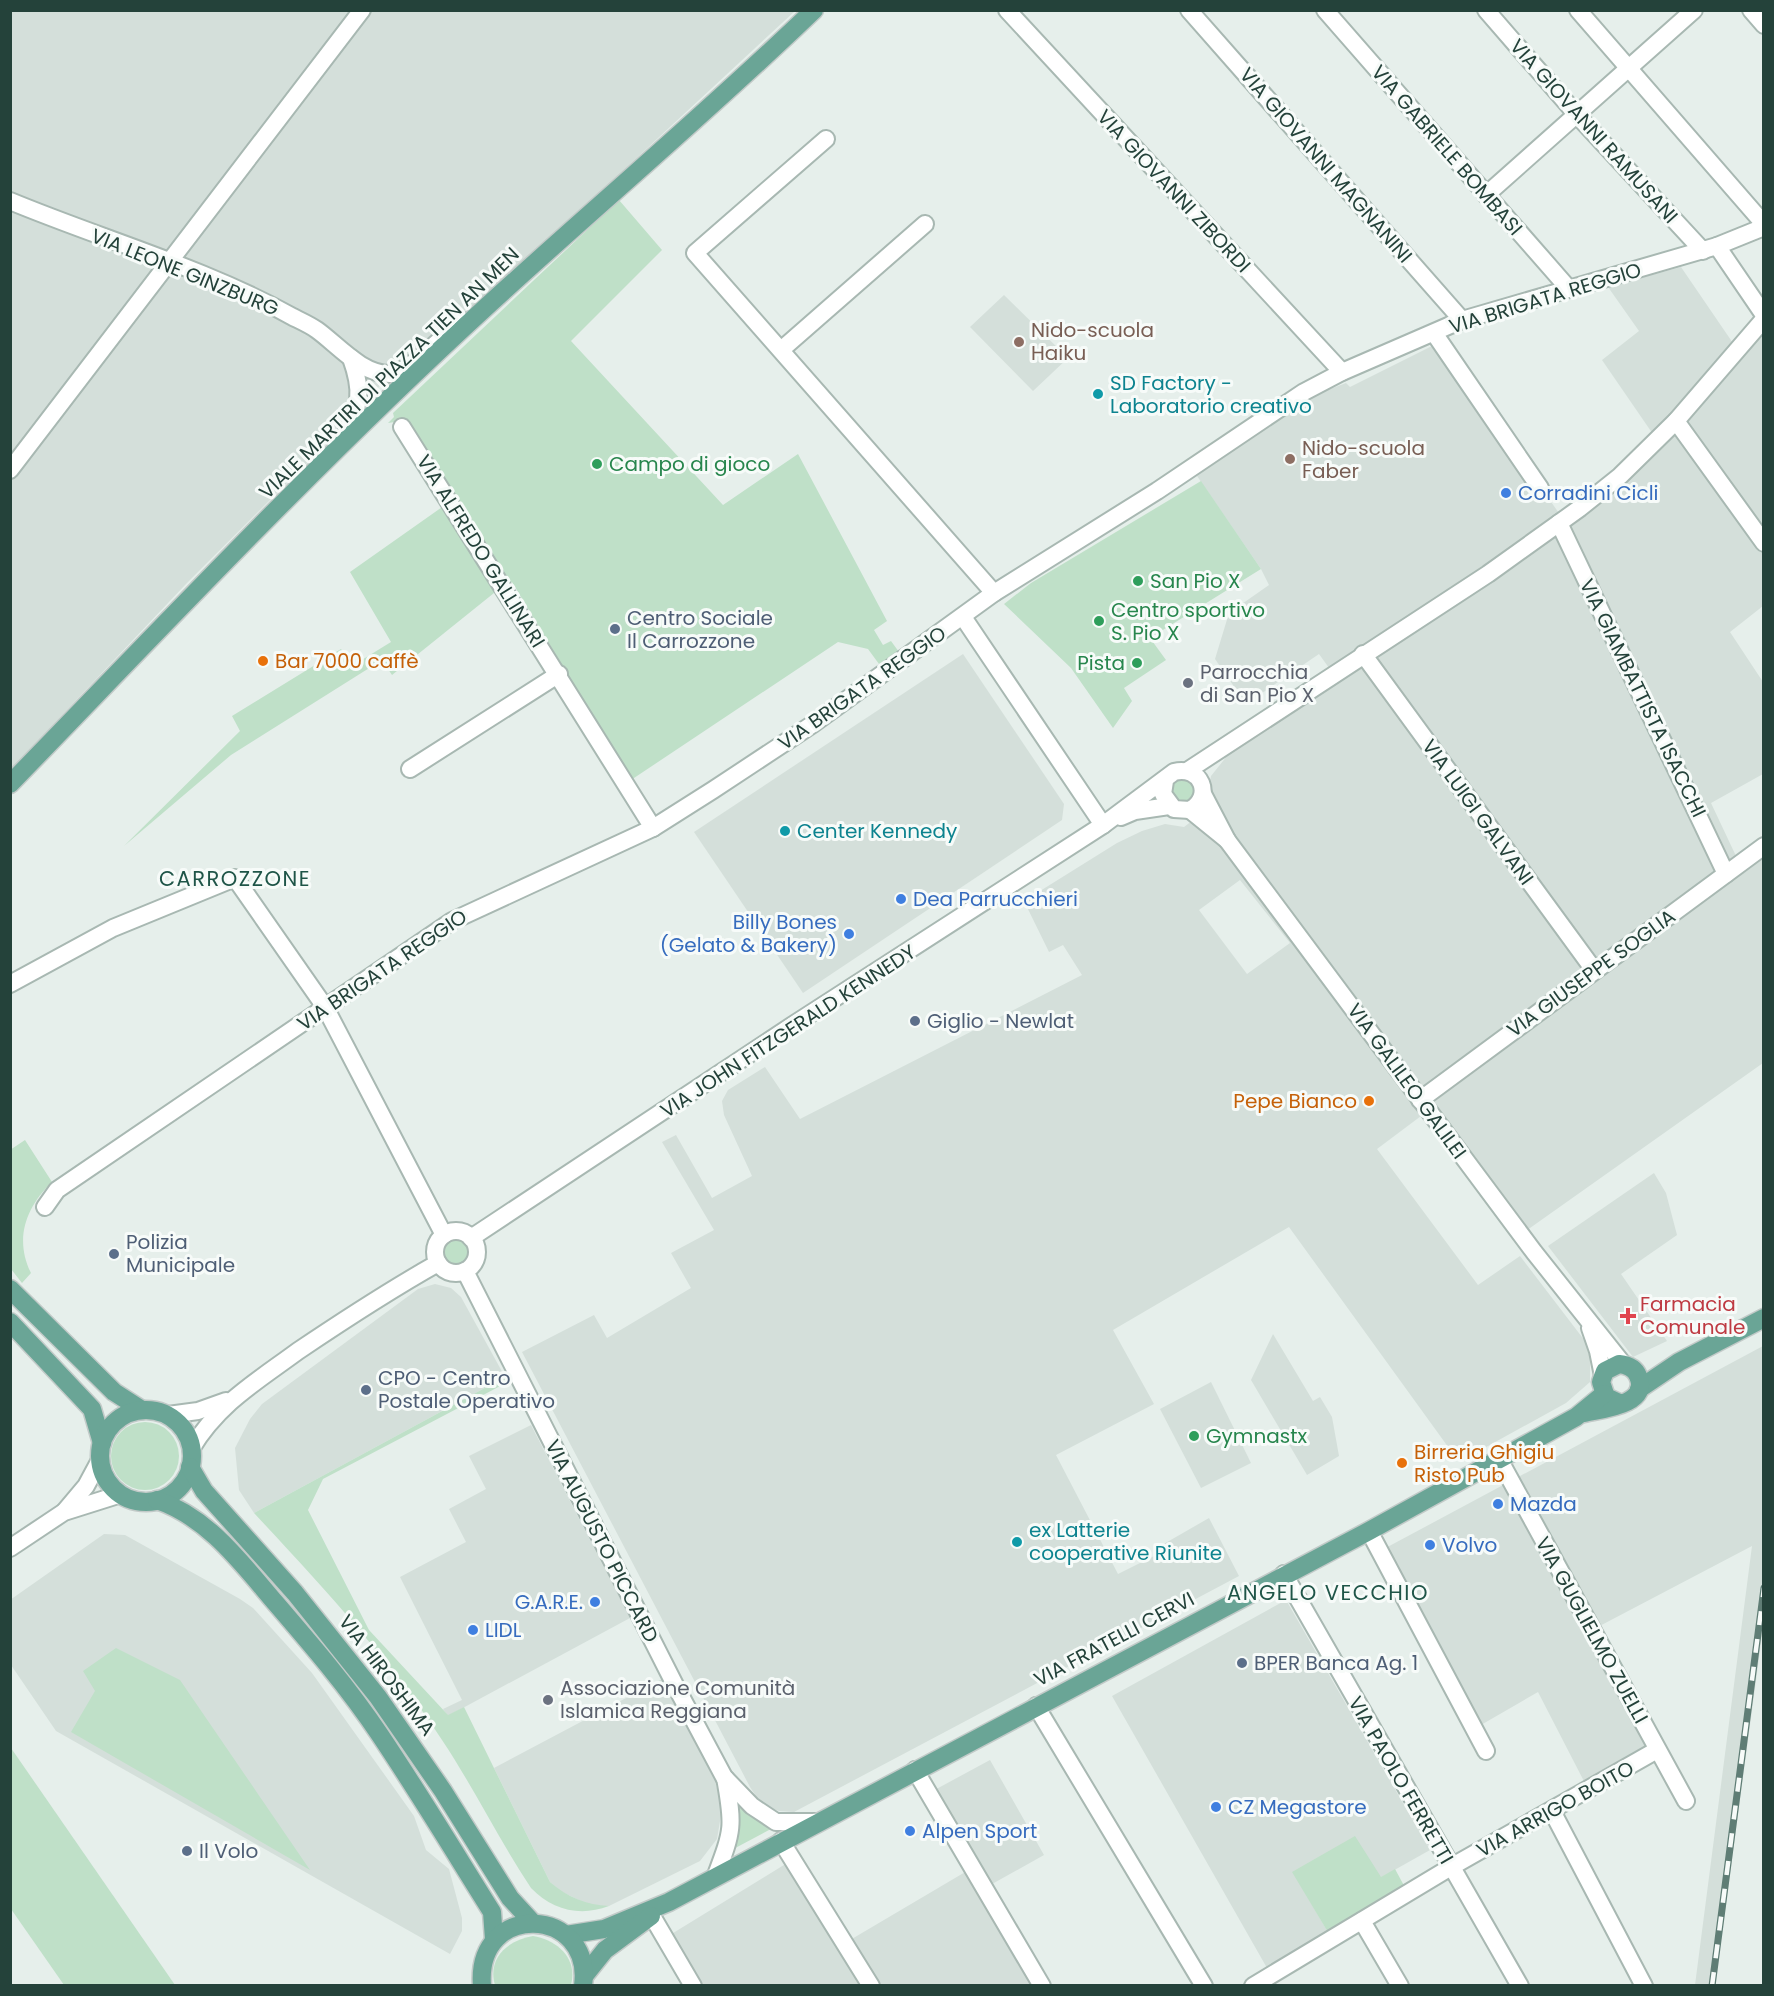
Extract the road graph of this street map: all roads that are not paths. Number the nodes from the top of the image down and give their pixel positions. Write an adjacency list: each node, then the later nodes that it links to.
1 (362, 10): 19 (street)
2 (814, 10): 21 (main road, VIALE MARTIRI DI PIAZZA TIEN AN MEN)
3 (1007, 10): 27 (street, VIA GIOVANNI ZIBORDI)
4 (1189, 10): 23 (street, VIA GIOVANNI MAGNANINI)
5 (1325, 10): 14 (street, VIA GABRIELE BOMBASI)
6 (1486, 10): 12 (street, VIA GIOVANNI RAMUSANI)
7 (1578, 10): 11 (street)
8 (1694, 10): 11 (street)
9 (1751, 10): 10 (street)
10 (1764, 24)
11 (1628, 69): 12 (street); 17 (street)
12 (1577, 115): 14 (street); 18 (street, VIA GIOVANNI RAMUSANI)
13 (826, 139): 25 (street)
14 (1486, 195): 20 (street, VIA GABRIELE BOMBASI)
15 (10, 201): 19 (street, VIA LEONE GINZBURG)
16 (925, 224): 25 (street)
17 (1761, 231): 18 (street, VIA BRIGATA REGGIO)
18 (1710, 248): 20 (street, VIA BRIGATA REGGIO); 22 (street)
19 (168, 262): 26 (street, VIA LEONE GINZBURG); 31 (street)
20 (1569, 289): 23 (street, VIA BRIGATA REGGIO)
21 (485, 308): 26 (street, VIA LEONE GINZBURG); 30 (main road, VIALE MARTIRI DI PIAZZA TIEN AN MEN)
22 (1764, 317): 28 (street, VIA JOHN FITZGERALD KENNEDY)
23 (1462, 320): 24 (street, VIA BRIGATA REGGIO)
24 (1434, 333): 27 (street, VIA BRIGATA REGGIO); 32 (street)
25 (781, 350): 35 (street)
26 (351, 358): 30 (street)
27 (1342, 372): 35 (street, VIA BRIGATA REGGIO)
28 (1676, 421): 33 (street, VIA JOHN FITZGERALD KENNEDY); 34 (street)
29 (402, 427): 38 (street, VIA ALFREDO GALLINARI)
30 (339, 448): 42 (main road, VIALE MARTIRI DI PIAZZA TIEN AN MEN)
31 (10, 470)
32 (1540, 488)
33 (1559, 523): 37 (street, VIA JOHN FITZGERALD KENNEDY); 49 (street, VIA GIAMBATTISTA ISACCHI)
34 (1764, 543)
35 (994, 593): 36 (street, VIA BRIGATA REGGIO)
36 (963, 617): 45 (street); 46 (street, VIA BRIGATA REGGIO)
37 (1363, 654): 41 (street, VIA JOHN FITZGERALD KENNEDY); 50 (street, VIA LUIGI GALVANI)
38 (558, 674): 39 (street); 46 (street, VIA ALFREDO GALLINARI)
39 (410, 769)
40 (1165, 781): 41 (street, VIA JOHN FITZGERALD KENNEDY); 43 (street); 45 (street, VIA JOHN FITZGERALD KENNEDY)
41 (1197, 781): 44 (street, VIA JOHN FITZGERALD KENNEDY); 47 (street, VIA GALILEO GALILEI)
42 (10, 784)
43 (1169, 806): 44 (street, VIA JOHN FITZGERALD KENNEDY); 45 (street, VIA JOHN FITZGERALD KENNEDY)
44 (1190, 810): 47 (street, VIA GALILEO GALILEI)
45 (1103, 825): 56 (street, VIA JOHN FITZGERALD KENNEDY)
46 (653, 828): 52 (street, VIA BRIGATA REGGIO)
47 (1227, 840): 53 (street, VIA GALILEO GALILEI)
48 (1764, 846): 49 (street, VIA GIUSEPPE SOGLIA)
49 (1726, 874): 50 (street, VIA GIUSEPPE SOGLIA)
50 (1594, 970): 53 (street, VIA GIUSEPPE SOGLIA)
51 (10, 984): 52 (street)
52 (325, 1007): 54 (street, VIA BRIGATA REGGIO); 55 (street)
53 (1420, 1100): 63 (street, VIA GALILEO GALILEI)
54 (45, 1207)
55 (444, 1235): 56 (street); 57 (street)
56 (471, 1238): 58 (street)
57 (437, 1256): 58 (street); 67 (street)
58 (465, 1271): 85 (street, VIA AUGUSTO PICCARD)
59 (10, 1282): 61 (main road)
60 (10, 1289): 61 (main road)
61 (32, 1311): 69 (main road)
62 (1764, 1318): 65 (main road)
63 (1587, 1321): 65 (street, VIA GALILEO GALILEI); 66 (street, VIA GALILEO GALILEI)
64 (10, 1322): 72 (main road)
65 (1633, 1375): 66 (main road); 68 (main road)
66 (1603, 1385): 68 (main road); 71 (main road, VIA FRATELLI CERVI)
67 (230, 1400): 70 (street); 73 (street)
68 (1621, 1404): 71 (main road, VIA FRATELLI CERVI)
69 (142, 1410): 70 (main road); 72 (main road)
70 (168, 1415): 73 (main road, VIA HIROSHIMA)
71 (1579, 1415): 74 (main road, VIA FRATELLI CERVI)
72 (101, 1451): 75 (main road); 77 (street)
73 (191, 1458): 76 (main road); 95 (main road, VIA HIROSHIMA)
74 (1499, 1459): 78 (main road, VIA FRATELLI CERVI); 82 (street, VIA GUGLIELMO ZUELLI)
75 (121, 1494): 76 (main road); 77 (street)
76 (158, 1500): 97 (main road)
77 (64, 1512): 79 (street)
78 (1369, 1531): 80 (main road, VIA FRATELLI CERVI); 83 (street)
79 (10, 1548)
80 (1284, 1574): 81 (main road, VIA FRATELLI CERVI); 90 (street, VIA PAOLO FERRETTI)
81 (1036, 1706): 84 (main road, VIA FRATELLI CERVI); 104 (street)
82 (1657, 1750): 86 (street, VIA GUGLIELMO ZUELLI); 87 (street, VIA ARRIGO BOITO)
83 (1486, 1751)
84 (915, 1770): 88 (main road, VIA FRATELLI CERVI); 103 (street)
85 (724, 1777): 88 (street, VIA AUGUSTO PICCARD); 91 (street, VIA AUGUSTO PICCARD)
86 (1686, 1801)
87 (1552, 1811): 90 (street, VIA ARRIGO BOITO); 108 (street)
88 (817, 1822): 89 (main road, VIA FRATELLI CERVI)
89 (781, 1841): 91 (main road, VIA FRATELLI CERVI); 102 (street)
90 (1451, 1867): 94 (street, VIA ARRIGO BOITO); 107 (street, VIA PAOLO FERRETTI)
91 (716, 1875): 92 (main road, VIA FRATELLI CERVI)
92 (669, 1902): 93 (main road, VIA FRATELLI CERVI); 96 (main road, VIA FRATELLI CERVI)
93 (652, 1916): 98 (main road, VIA FRATELLI CERVI); 101 (street)
94 (1362, 1921): 99 (street, VIA ARRIGO BOITO); 106 (street)
95 (533, 1923): 96 (main road); 97 (main road)
96 (566, 1935): 98 (main road, VIA FRATELLI CERVI)
97 (494, 1939): 100 (main road)
98 (584, 1980)
99 (1275, 1980): 105 (street, VIA ARRIGO BOITO)
100 (477, 1981)
101 (693, 1986)
102 (871, 1986)
103 (1042, 1986)
104 (1204, 1986)
105 (1252, 1986)
106 (1400, 1986)
107 (1520, 1986)
108 (1644, 1986)

